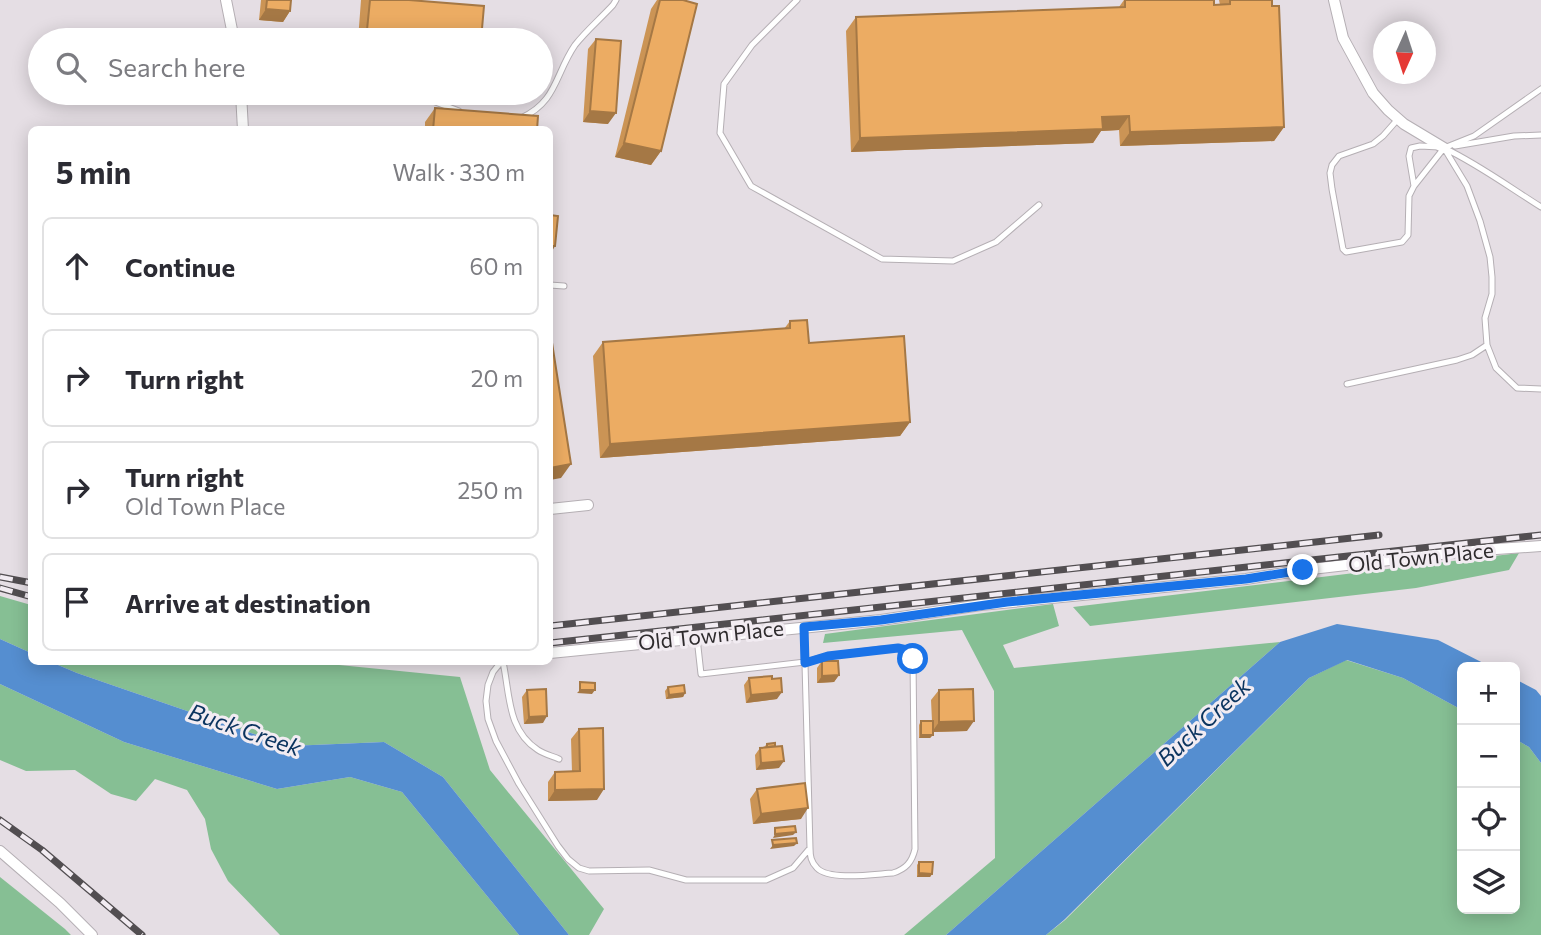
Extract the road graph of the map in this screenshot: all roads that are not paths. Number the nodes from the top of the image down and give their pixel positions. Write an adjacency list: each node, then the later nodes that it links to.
1 (226, 0): 5 (street)
2 (616, 0): 7 (lane)
3 (797, 0): 18 (lane)
4 (1334, 0): 13 (street)
5 (232, 28)
6 (1541, 89): 16 (lane)
7 (553, 90)
8 (242, 105): 14 (street)
9 (444, 105): 11 (lane)
10 (540, 105): 12 (lane)
11 (470, 114)
12 (512, 118)
13 (1399, 119): 16 (street); 17 (lane)
14 (243, 126)
15 (1541, 135): 16 (lane)
16 (1444, 148): 17 (lane); 17 (lane); 19 (lane); 22 (lane)
17 (1414, 186)
18 (1038, 205)
19 (1541, 207)
20 (553, 285): 21 (lane)
21 (564, 286)
22 (1487, 345): 23 (lane); 24 (lane)
23 (1347, 384)
24 (1541, 389)
25 (588, 505): 26 (street)
26 (553, 509)
27 (1541, 546): 28 (street, Old Town Place)
28 (804, 627): 29 (street, Old Town Place); 31 (lane)
29 (697, 638): 30 (street, Old Town Place); 31 (lane)
30 (553, 653)
31 (805, 663): 35 (lane); 35 (lane)
32 (499, 665): 35 (lane)
33 (503, 665): 34 (lane)
34 (559, 758)
35 (810, 848)
36 (0, 851): 37 (street)
37 (92, 935)

